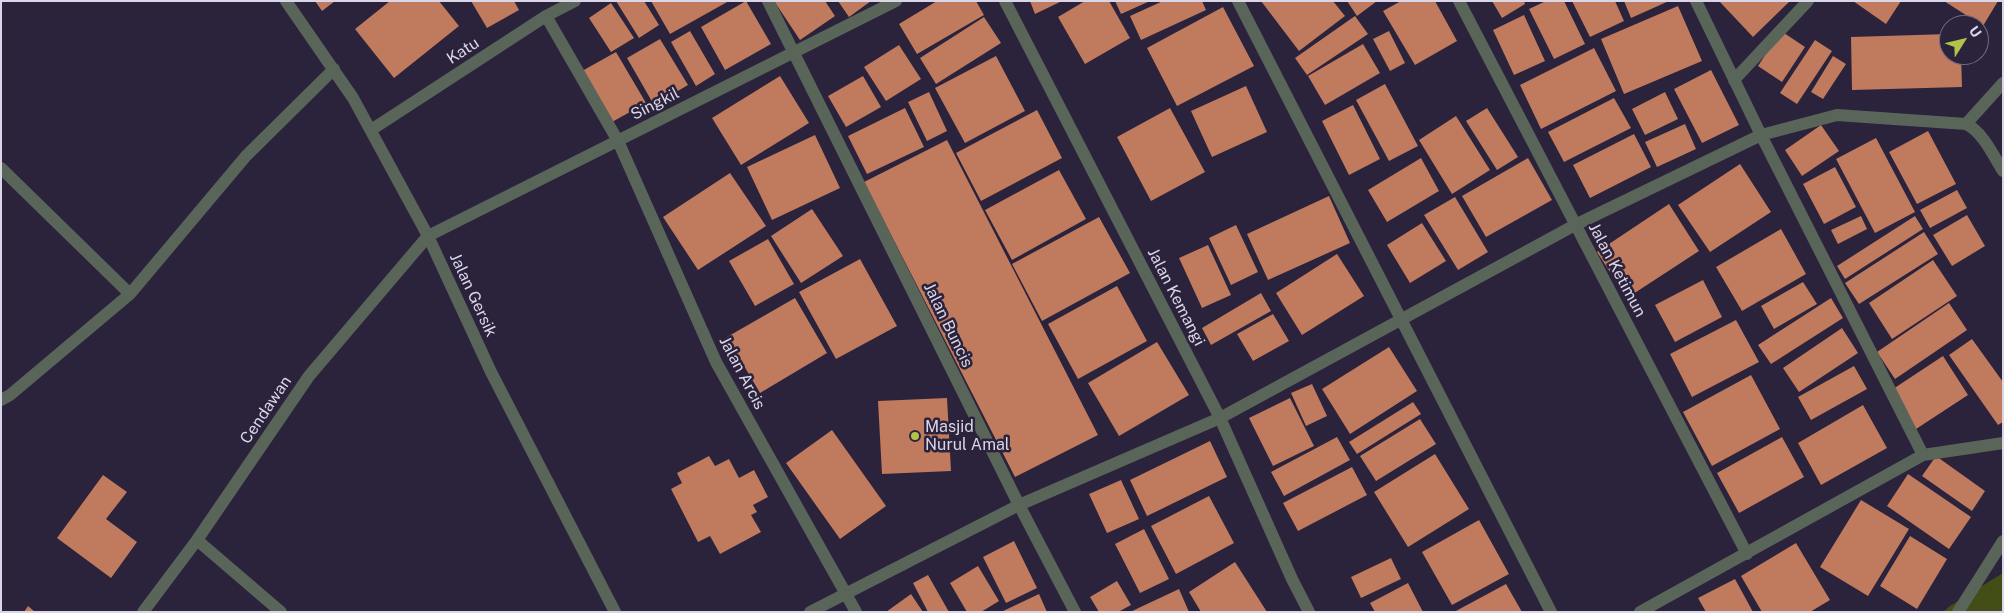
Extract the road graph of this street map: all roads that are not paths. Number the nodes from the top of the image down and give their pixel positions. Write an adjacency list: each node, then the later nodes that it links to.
1 (286, 1): 12 (street, Jalan Gersik)
2 (575, 1): 10 (street, Katu)
3 (768, 1): 11 (street, Jalan Buncis)
4 (896, 1): 11 (street, Singkil)
5 (1005, 1): 26 (street, Jalan Kemangi)
6 (1238, 1): 24 (street)
7 (1459, 1): 21 (street, Jalan Ketimun)
8 (1696, 1): 13 (street)
9 (1808, 1): 13 (street)
10 (546, 16): 16 (street, Katu); 18 (street, Jalan Arcis)
11 (794, 52): 18 (street, Singkil); 29 (street, Jalan Buncis)
12 (334, 69): 16 (street, Jalan Gersik); 23 (street)
13 (1734, 80): 17 (street)
14 (2003, 83): 15 (street)
15 (1966, 124): 17 (street); 20 (street)
16 (371, 130): 22 (street, Jalan Gersik)
17 (1761, 135): 21 (street); 28 (street)
18 (618, 141): 22 (street, Singkil); 33 (street, Jalan Arcis)
19 (1, 168): 23 (street)
20 (2003, 171)
21 (1575, 225): 24 (street); 32 (street, Jalan Ketimun)
22 (428, 236): 30 (street, Cendawan); 36 (street, Jalan Gersik)
23 (130, 294): 25 (street)
24 (1400, 320): 26 (street); 41 (street)
25 (1, 400)
26 (1220, 418): 29 (street); 40 (street, Jalan Kemangi)
27 (2003, 443): 28 (street)
28 (1923, 455): 32 (street)
29 (1019, 505): 33 (street); 39 (street, Jalan Buncis)
30 (197, 540): 34 (street, Cendawan); 35 (street)
31 (2003, 541): 43 (street)
32 (1747, 554): 42 (street)
33 (846, 592): 37 (street); 38 (street, Jalan Arcis)
34 (143, 612)
35 (281, 612)
36 (615, 612)
37 (810, 612)
38 (856, 612)
39 (1075, 612)
40 (1309, 612)
41 (1551, 612)
42 (1640, 612)
43 (1958, 612)

